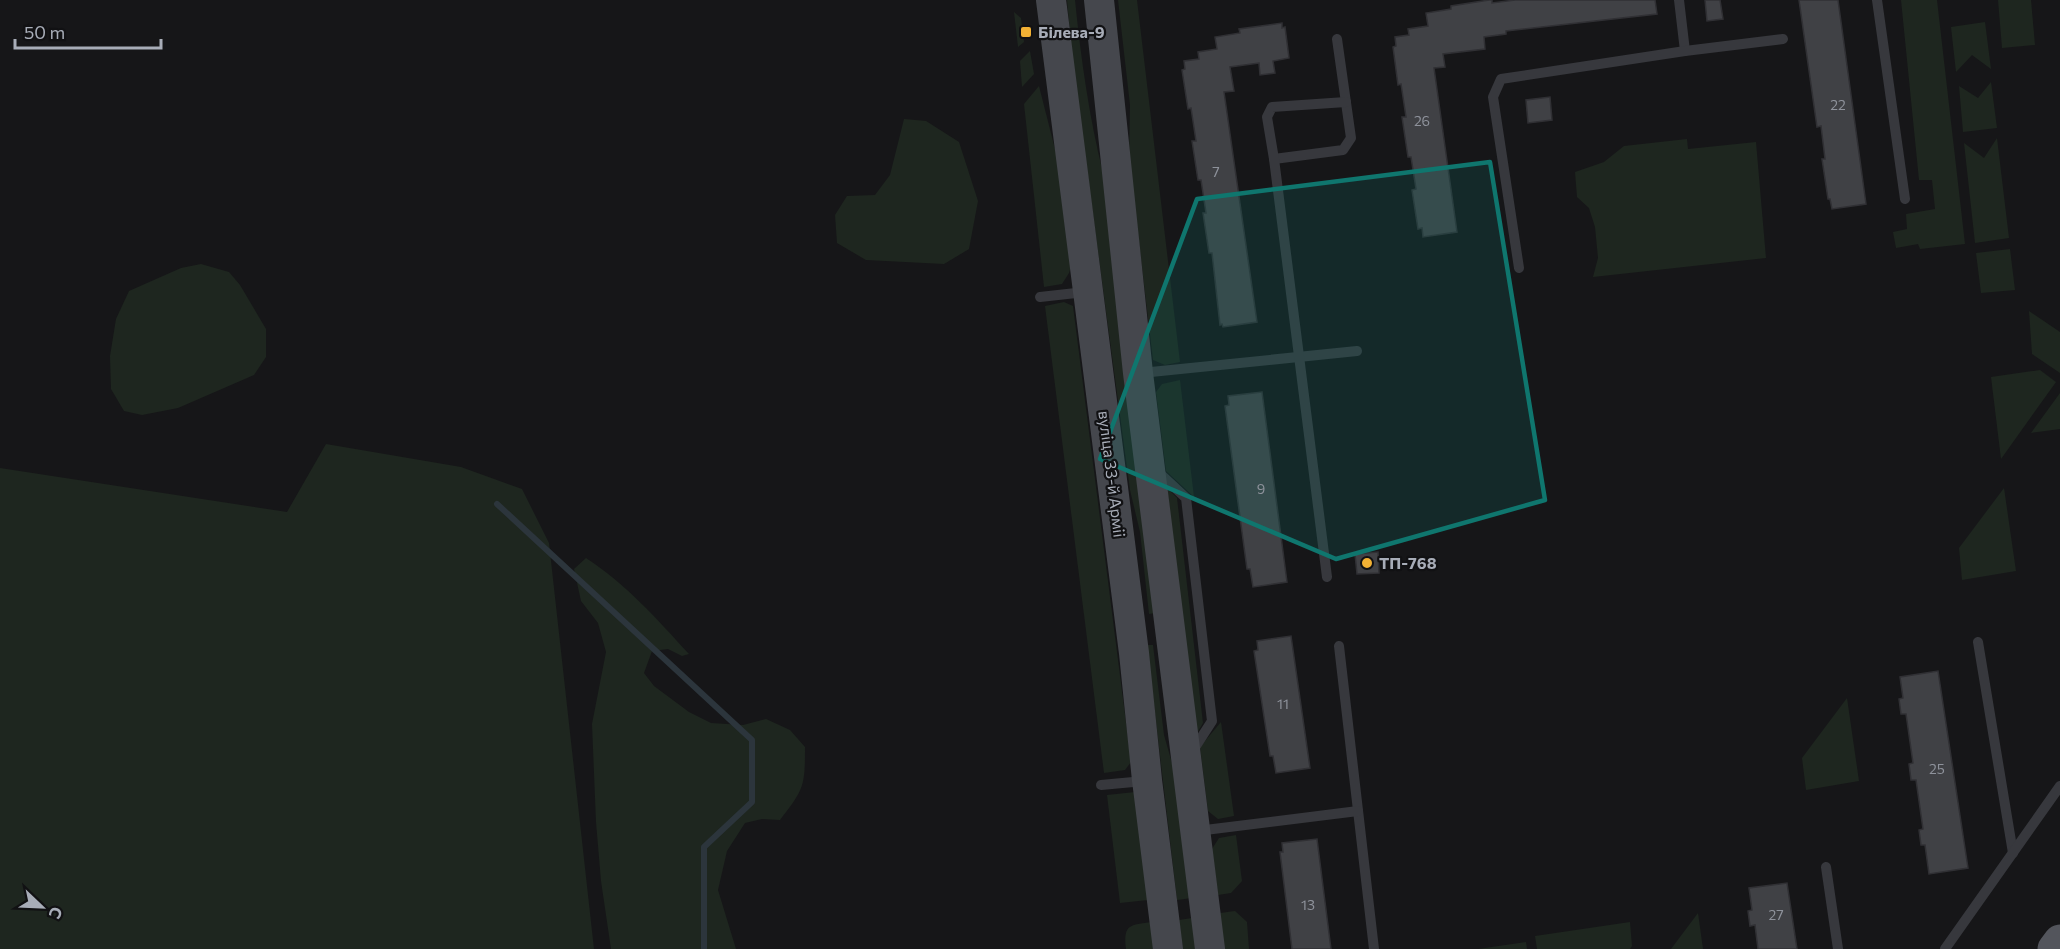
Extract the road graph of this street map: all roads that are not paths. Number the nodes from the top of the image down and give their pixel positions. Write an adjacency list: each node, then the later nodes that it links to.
1 (1050, 0): 12 (street, вуліца 33-й Арміі)
2 (1099, 0): 16 (street)
3 (1678, 0): 7 (lane)
4 (1877, 0): 10 (lane)
5 (1337, 39): 8 (lane)
6 (1783, 39): 7 (lane)
7 (1685, 51): 11 (lane)
8 (1346, 102): 9 (lane); 9 (lane)
9 (1274, 159): 15 (lane)
10 (1905, 199)
11 (1519, 268)
12 (1089, 292): 13 (lane); 20 (street, вуліца 33-й Арміі)
13 (1040, 297)
14 (1357, 351): 15 (lane)
15 (1300, 357): 16 (lane); 18 (lane)
16 (1137, 373): 17 (street)
17 (1149, 464): 19 (street); 25 (lane)
18 (1327, 577)
19 (1166, 604): 20 (street); 23 (street)
20 (1129, 607): 24 (street, вуліца 33-й Арміі)
21 (1978, 642): 31 (lane)
22 (1339, 646): 29 (lane)
23 (1172, 651): 24 (street); 25 (street)
24 (1134, 653): 26 (street, вуліца 33-й Арміі)
25 (1187, 760): 30 (street)
26 (1147, 780): 27 (lane); 33 (street, вуліца 33-й Арміі)
27 (1101, 785)
28 (2060, 786): 31 (lane)
29 (1358, 811): 30 (lane); 35 (lane)
30 (1196, 831): 34 (street)
31 (2013, 853): 37 (lane)
32 (1826, 867): 36 (lane)
33 (1168, 949)
34 (1210, 949)
35 (1374, 949)
36 (1838, 949)
37 (1945, 949)

